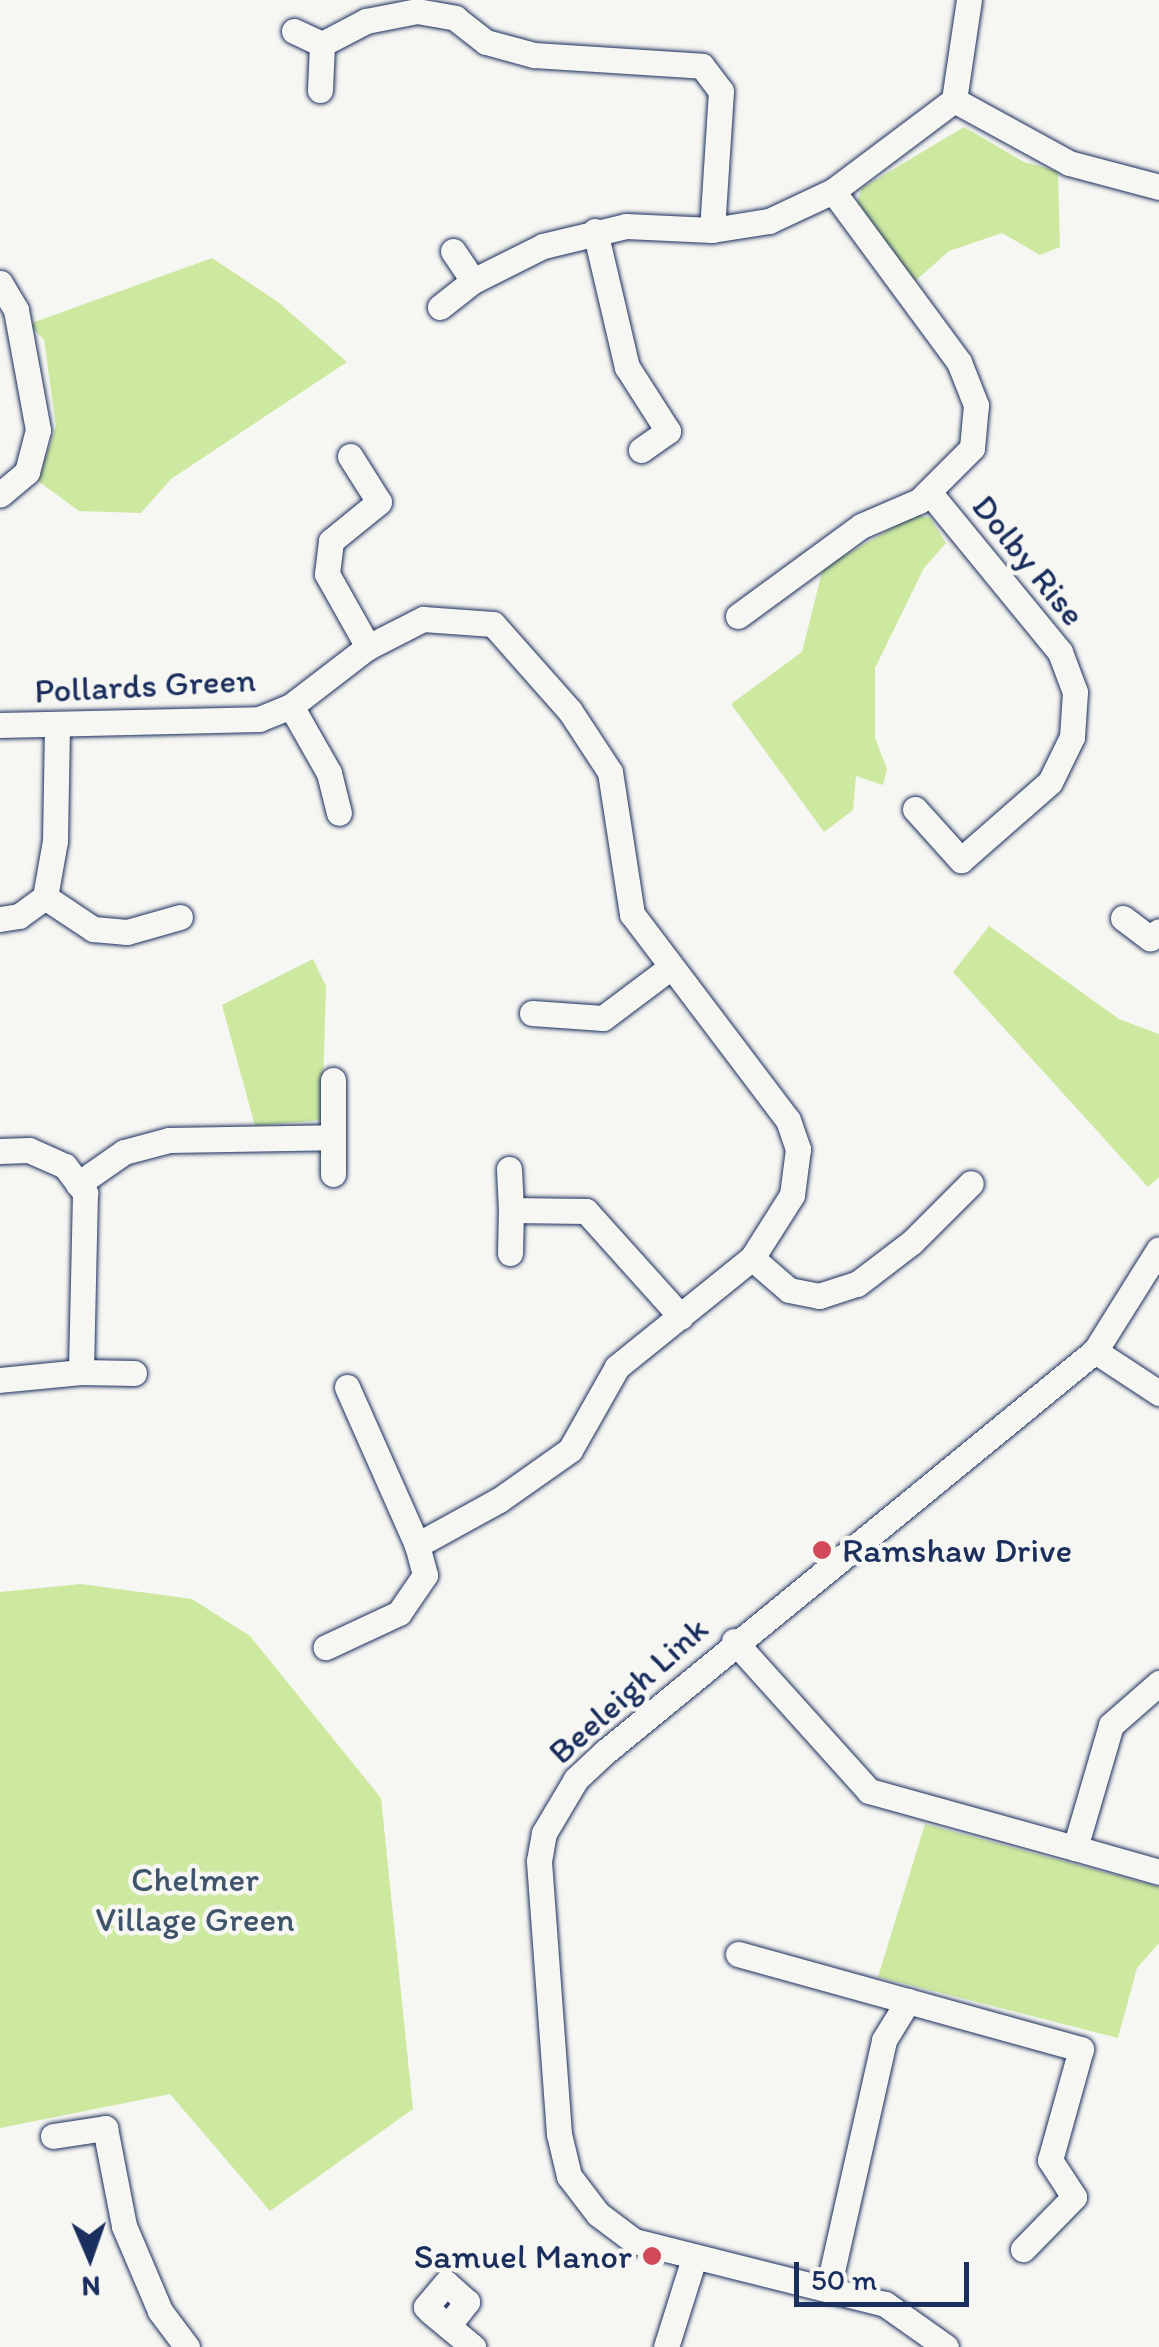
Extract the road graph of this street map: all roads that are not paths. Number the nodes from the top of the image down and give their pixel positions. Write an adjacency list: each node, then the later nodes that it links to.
1 (969, 0): 5 (street)
2 (294, 32): 3 (street)
3 (322, 44): 4 (street); 8 (street)
4 (320, 90)
5 (954, 100): 6 (street); 7 (street)
6 (1159, 187)
7 (833, 191): 8 (street); 16 (street)
8 (712, 230): 9 (street)
9 (595, 231): 11 (street); 14 (street)
10 (453, 251): 11 (street)
11 (473, 280): 13 (street)
12 (0, 283): 17 (street)
13 (440, 307)
14 (641, 450)
15 (350, 456): 19 (street)
16 (929, 492): 18 (street); 23 (street, Dolby Rise)
17 (0, 495)
18 (738, 616)
19 (368, 647): 20 (street, Pollards Green); 30 (street, Pollards Green)
20 (292, 706): 22 (street, Pollards Green); 24 (street, Pollards Green)
21 (0, 725): 22 (street, Pollards Green)
22 (57, 726): 25 (street)
23 (916, 809)
24 (339, 812)
25 (44, 897): 26 (street); 28 (street)
26 (180, 917)
27 (1122, 918): 29 (street)
28 (0, 919)
29 (1159, 931)
30 (670, 967): 31 (street); 42 (street, Pollards Green)
31 (532, 1013)
32 (333, 1080): 33 (street)
33 (333, 1137): 36 (street); 38 (street)
34 (0, 1151): 38 (street)
35 (509, 1169): 39 (street)
36 (333, 1174)
37 (971, 1183): 42 (street)
38 (78, 1184): 45 (street)
39 (511, 1210): 41 (street); 43 (street)
40 (1159, 1249): 44 (street, Beeleigh Link)
41 (510, 1253)
42 (752, 1258): 43 (street, Pollards Green)
43 (680, 1317): 50 (street, Pollards Green)
44 (1094, 1351): 49 (street); 51 (street, Beeleigh Link)
45 (80, 1372): 46 (street); 47 (street)
46 (134, 1373)
47 (0, 1380)
48 (347, 1387): 50 (street)
49 (1159, 1393)
50 (417, 1545): 52 (street)
51 (734, 1642): 54 (street); 60 (street, Beeleigh Link)
52 (326, 1647)
53 (1159, 1683): 54 (street)
54 (1076, 1848): 55 (street)
55 (1159, 1872)
56 (738, 1954): 57 (street)
57 (908, 2001): 59 (street); 61 (street)
58 (53, 2136): 63 (street)
59 (1022, 2249)
60 (694, 2258): 61 (street, Beeleigh Link); 65 (street)
61 (828, 2289): 66 (street, Beeleigh Link)
62 (448, 2326): 64 (street)
63 (186, 2347)
64 (473, 2347)
65 (666, 2347)
66 (946, 2347)

